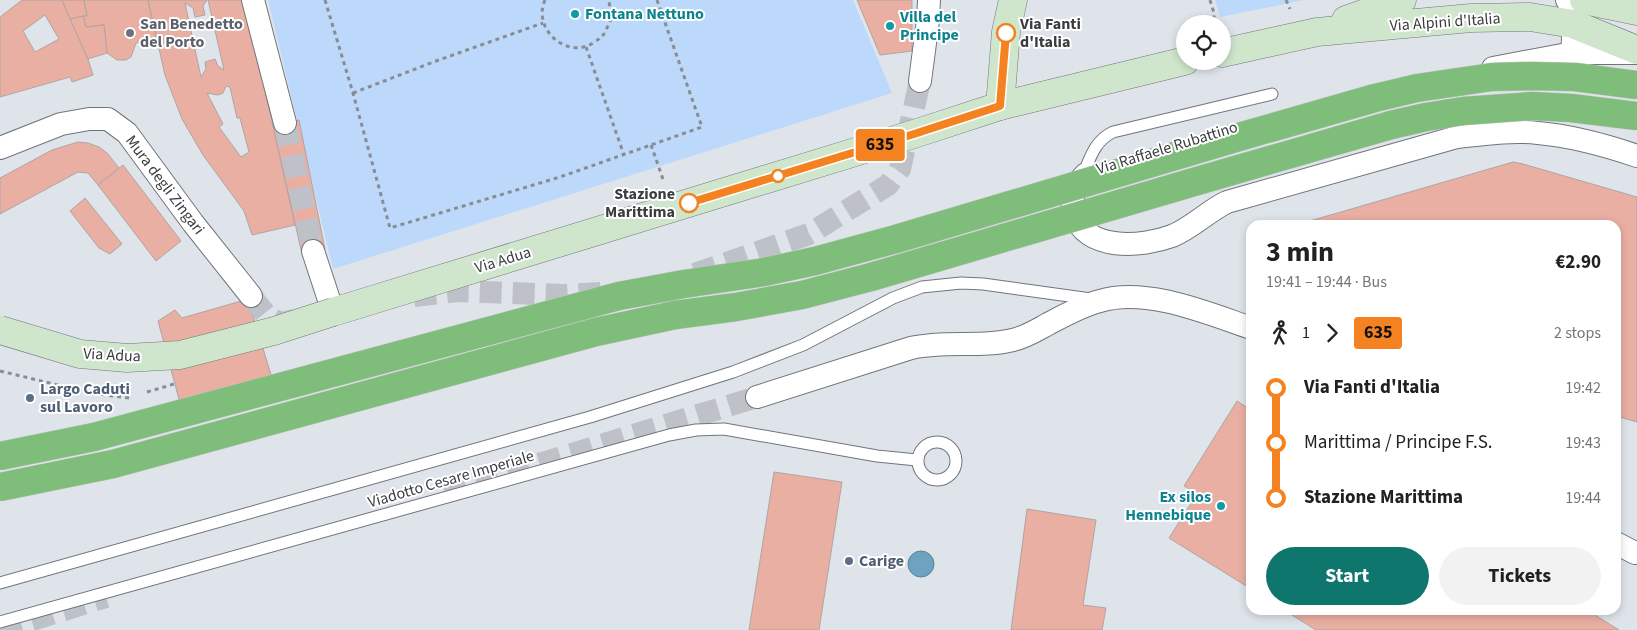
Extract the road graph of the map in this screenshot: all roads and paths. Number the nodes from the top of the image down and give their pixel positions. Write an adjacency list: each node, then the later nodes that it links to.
1 (253, 0): 28 (street)
2 (325, 0): 24 (path)
3 (545, 0): 15 (path)
4 (608, 0): 17 (path)
5 (657, 0): 29 (path)
6 (929, 0): 22 (street)
7 (1012, 0): 26 (main road)
8 (1210, 0): 14 (path)
9 (1286, 0): 12 (path)
10 (1402, 0): 16 (main road, Via Alpini d'Italia)
11 (1575, 8): 13 (main road); 16 (main road, Via Alpini d'Italia); 19 (main road); 20 (street)
12 (1290, 9)
13 (1637, 11)
14 (1214, 15)
15 (543, 24): 17 (path); 24 (path)
16 (1317, 32): 18 (main road, Via Alpini d'Italia)
17 (586, 47): 31 (path)
18 (1231, 51)
19 (1637, 52): 20 (street, Via Raffaele Rubattino)
20 (1573, 53): 33 (street, Via Raffaele Rubattino)
21 (1176, 63): 26 (main road)
22 (920, 81)
23 (1637, 85): 42 (highway, bridge)
24 (353, 92): 31 (path)
25 (1272, 94): 33 (lane)
26 (1000, 106): 38 (main road, Via Adua)
27 (1637, 116): 44 (highway, bridge)
28 (285, 123)
29 (651, 145): 31 (path); 34 (path)
30 (0, 148): 36 (street, Mura degli Zingari)
31 (624, 155)
32 (1637, 156): 33 (street, Via Raffaele Rubattino)
33 (1081, 179)
34 (664, 183)
35 (313, 251): 38 (street)
36 (251, 296)
37 (1100, 300): 39 (street); 41 (street); 45 (lane)
38 (333, 312): 40 (main road, Via Adua, bridge)
39 (1246, 326)
40 (0, 330)
41 (757, 397)
42 (0, 456)
43 (917, 460): 43 (lane); 46 (lane, Viadotto Cesare Imperiale)
44 (0, 487)
45 (0, 584)
46 (0, 622)

